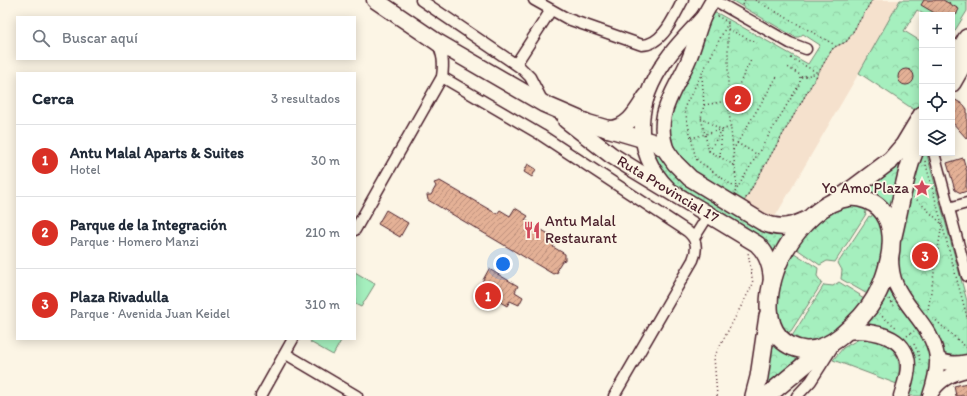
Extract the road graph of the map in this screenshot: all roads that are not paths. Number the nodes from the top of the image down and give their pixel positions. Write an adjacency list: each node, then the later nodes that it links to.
1 (374, 0): 9 (main road, Ruta Provincial 17)
2 (421, 0): 12 (street)
3 (534, 0): 6 (street)
4 (683, 0): 6 (street)
5 (714, 0): 7 (main road); 10 (street)
6 (551, 10): 12 (street)
7 (709, 16): 15 (main road); 21 (main road)
8 (967, 38): 11 (highway)
9 (437, 42): 13 (street); 16 (main road, Ruta Provincial 17)
10 (806, 49)
11 (963, 60): 14 (highway)
12 (516, 64): 16 (street)
13 (442, 77): 29 (street); 30 (street)
14 (955, 77)
15 (646, 97): 18 (main road); 20 (main road)
16 (544, 104): 18 (main road, Ruta Provincial 17); 23 (main road, Ruta Provincial 17)
17 (919, 127): 24 (highway)
18 (607, 129): 20 (main road, Ruta Provincial 17)
19 (919, 131): 31 (highway)
20 (642, 138): 21 (main road, Ruta Provincial 17); 23 (main road)
21 (668, 153): 28 (main road, Ruta Provincial 17)
22 (935, 156): 26 (street)
23 (676, 195): 27 (main road, Ruta Provincial 17)
24 (837, 200): 28 (highway); 31 (highway)
25 (967, 203): 26 (street)
26 (949, 208): 32 (street)
27 (709, 214): 30 (street); 33 (main road, Ruta Provincial 17)
28 (815, 215): 33 (highway)
29 (356, 228)
30 (694, 238): 44 (street)
31 (892, 245): 35 (highway); 38 (main road)
32 (967, 276)
33 (772, 286): 34 (highway)
34 (769, 311): 35 (highway); 45 (highway)
35 (838, 338): 46 (highway); 47 (street); 48 (main road)
36 (293, 340): 37 (street)
37 (286, 354): 42 (street); 43 (street)
38 (937, 358): 39 (main road); 41 (main road)
39 (967, 362)
40 (967, 370): 41 (main road)
41 (931, 394)
42 (261, 396)
43 (357, 396)
44 (614, 396)
45 (754, 396)
46 (766, 396)
47 (798, 396)
48 (901, 396)

